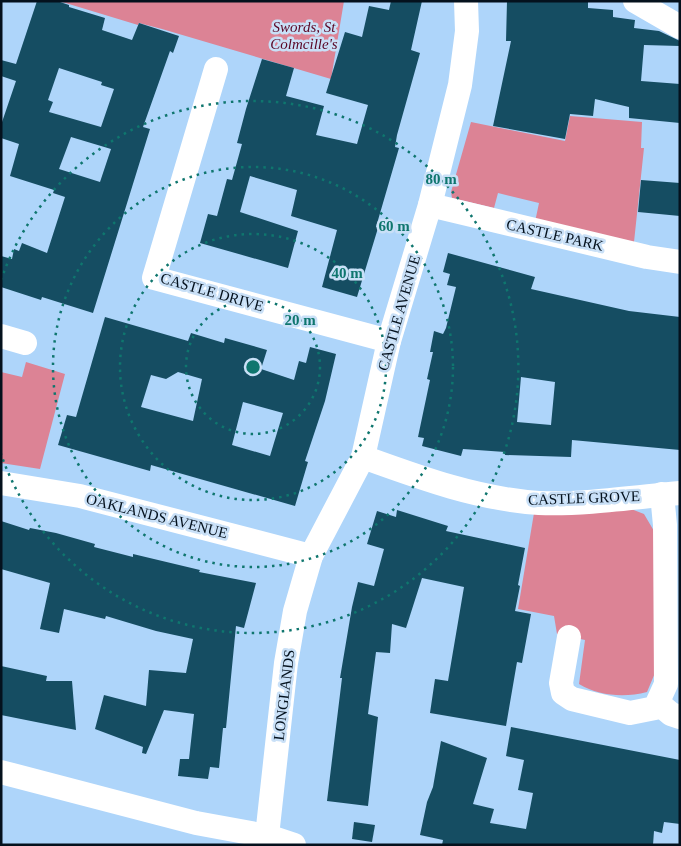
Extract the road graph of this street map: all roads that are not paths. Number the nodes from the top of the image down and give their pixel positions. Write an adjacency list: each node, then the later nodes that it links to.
1 (466, 1): 5 (street, CASTLE AVENUE)
2 (636, 1): 3 (street)
3 (680, 27)
4 (216, 69): 8 (street, CASTLE DRIVE)
5 (430, 205): 6 (street, CASTLE PARK); 8 (street, CASTLE AVENUE)
6 (680, 262)
7 (1, 336): 9 (street)
8 (389, 341): 10 (street, CASTLE AVENUE)
9 (25, 343)
10 (363, 457): 12 (street, CASTLE GROVE); 13 (street, CASTLE AVENUE)
11 (1, 483): 13 (street, OAKLANDS AVENUE)
12 (671, 494): 15 (street, CASTLE GROVE)
13 (311, 556): 18 (street, LONGLANDS)
14 (568, 636): 15 (street)
15 (658, 703): 16 (street)
16 (680, 717)
17 (1, 772): 18 (street)
18 (267, 836): 19 (street)
19 (294, 845)

